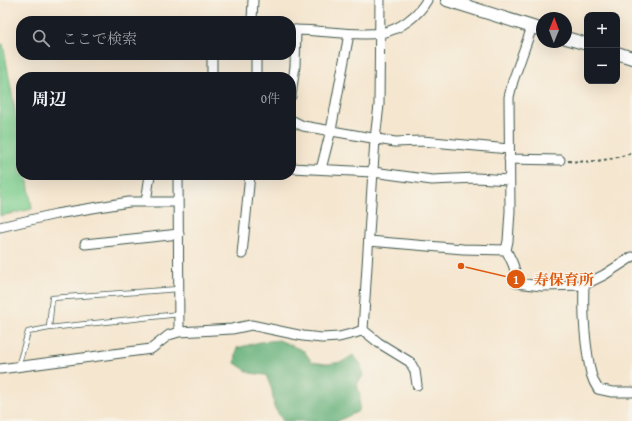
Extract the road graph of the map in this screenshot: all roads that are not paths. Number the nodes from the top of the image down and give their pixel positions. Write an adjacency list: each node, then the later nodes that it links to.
1 (253, 0): 5 (street)
2 (380, 0): 9 (street)
3 (427, 0): 9 (street)
4 (447, 0): 6 (main road)
5 (252, 16)
6 (536, 29)
7 (296, 30): 10 (street)
8 (536, 31): 24 (street)
9 (380, 33): 10 (street); 23 (street)
10 (349, 34): 22 (street)
11 (572, 40): 12 (main road)
12 (584, 43)
13 (620, 54): 14 (main road)
14 (632, 58)
15 (212, 60): 18 (street)
16 (256, 60): 19 (street)
17 (295, 60): 20 (street)
18 (212, 72)
19 (256, 72)
20 (294, 72)
21 (296, 122): 22 (street)
22 (330, 130): 23 (street); 28 (street)
23 (375, 139): 24 (street); 29 (street)
24 (509, 149): 25 (street)
25 (509, 159): 26 (street); 33 (street)
26 (560, 160)
27 (296, 168): 28 (street)
28 (321, 169): 29 (street)
29 (373, 172): 33 (street); 38 (street)
30 (149, 180): 34 (street)
31 (178, 180): 35 (street)
32 (249, 180): 41 (street)
33 (509, 180): 40 (street)
34 (146, 202): 35 (street); 36 (street)
35 (178, 202): 37 (street)
36 (0, 226)
37 (179, 234): 39 (street); 44 (street)
38 (369, 241): 40 (street); 47 (street)
39 (85, 244)
40 (506, 250): 43 (street)
41 (242, 254)
42 (632, 257): 43 (street)
43 (584, 285): 52 (street)
44 (179, 289): 45 (street); 46 (lane)
45 (179, 314): 46 (lane); 48 (street)
46 (49, 328): 49 (lane)
47 (363, 330): 48 (street); 51 (street)
48 (179, 332): 49 (street)
49 (18, 367): 50 (street)
50 (0, 368)
51 (417, 385)
52 (632, 392)

